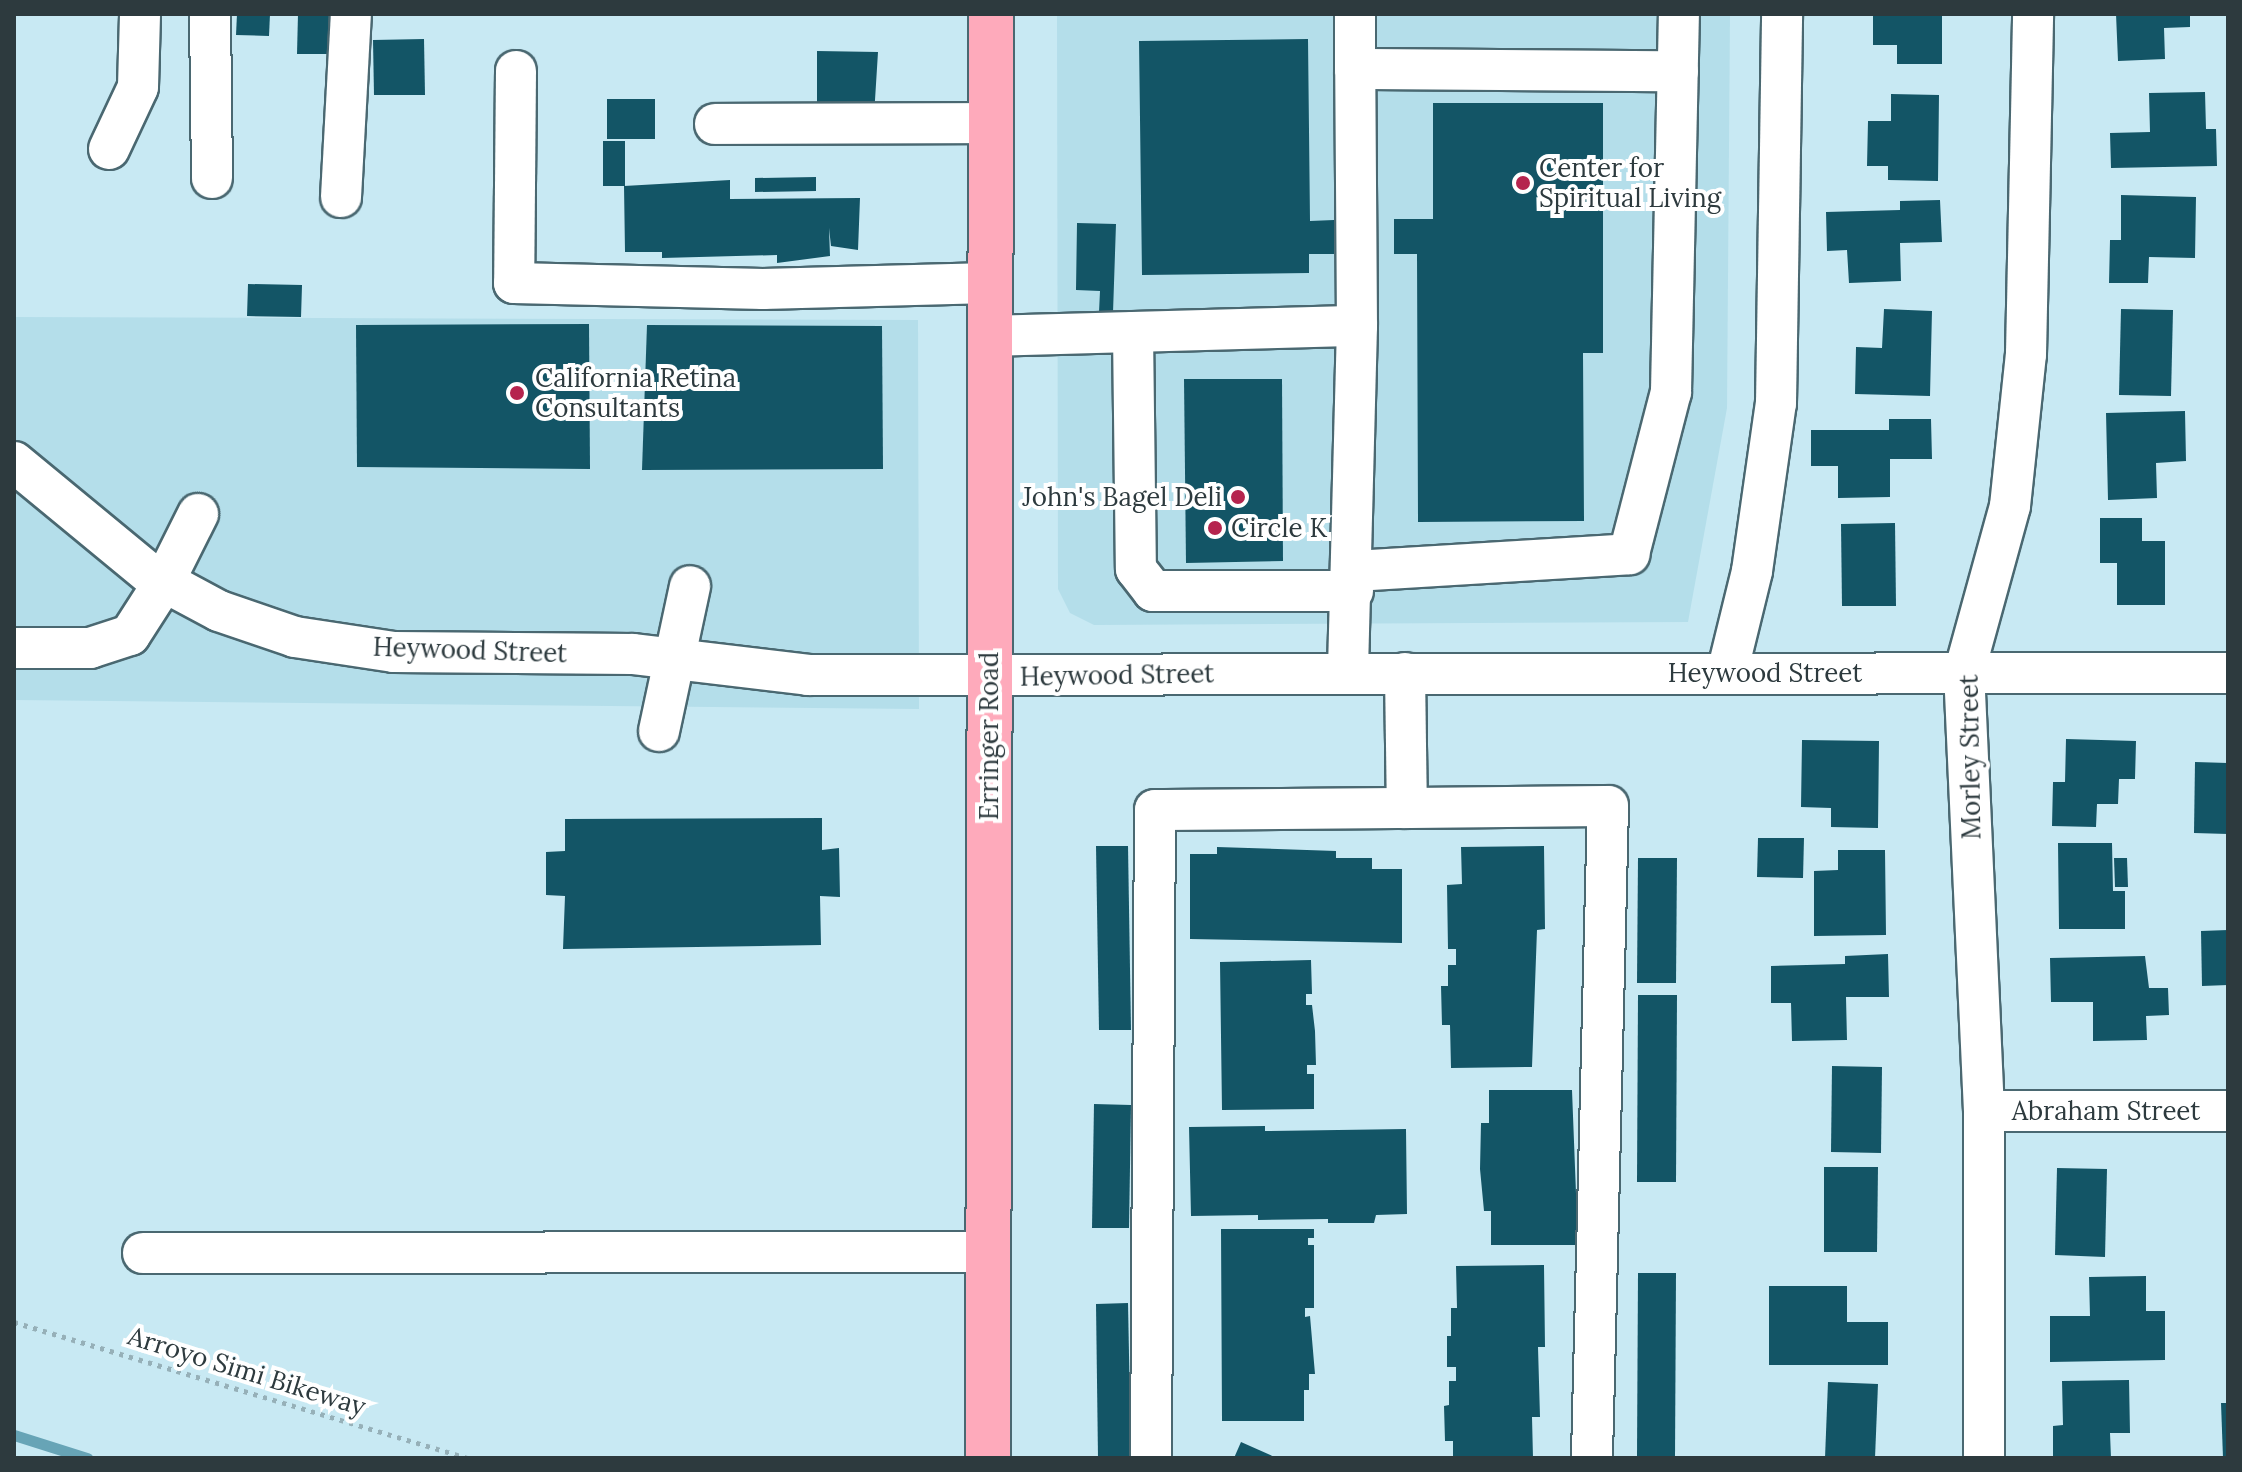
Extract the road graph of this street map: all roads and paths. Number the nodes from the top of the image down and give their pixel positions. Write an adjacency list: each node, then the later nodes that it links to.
1 (140, 14): 14 (street)
2 (210, 14): 15 (street)
3 (351, 14): 16 (street)
4 (991, 14): 12 (main road, Erringer Road)
5 (1355, 14): 9 (street)
6 (1679, 14): 11 (street)
7 (1782, 14): 30 (street)
8 (2033, 14): 31 (street, Morley Street)
9 (1355, 69): 11 (street); 18 (street)
10 (516, 71): 17 (street)
11 (1678, 71): 23 (street)
12 (990, 123): 13 (street); 17 (main road, Erringer Road)
13 (715, 124)
14 (109, 149)
15 (212, 178)
16 (341, 197)
17 (990, 283): 20 (main road, Erringer Road)
18 (1357, 326): 19 (street); 23 (street)
19 (1133, 332): 20 (street); 23 (street)
20 (989, 336): 33 (main road, Erringer Road)
21 (14, 462): 24 (street, Heywood Street)
22 (198, 514): 24 (street)
23 (1353, 581): 28 (street)
24 (164, 582): 26 (street); 27 (street, Heywood Street)
25 (690, 586): 27 (street)
26 (14, 648)
27 (672, 660): 33 (street, Heywood Street); 34 (street)
28 (1348, 673): 29 (street, Heywood Street); 33 (street, Heywood Street)
29 (1405, 673): 30 (street, Heywood Street); 35 (street)
30 (1727, 673): 31 (street, Heywood Street)
31 (1964, 673): 32 (street, Heywood Street); 36 (street, Morley Street)
32 (2228, 673)
33 (989, 677): 38 (main road, Erringer Road)
34 (659, 731)
35 (1407, 808): 43 (street); 44 (street)
36 (1984, 1111): 37 (street, Abraham Street); 45 (street, Morley Street)
37 (2228, 1111)
38 (990, 1252): 39 (street); 42 (main road, Erringer Road)
39 (143, 1253)
40 (14, 1322): 41 (path, Arroyo Simi Bikeway)
41 (468, 1458)
42 (988, 1458)
43 (1151, 1458)
44 (1592, 1458)
45 (1984, 1458)

